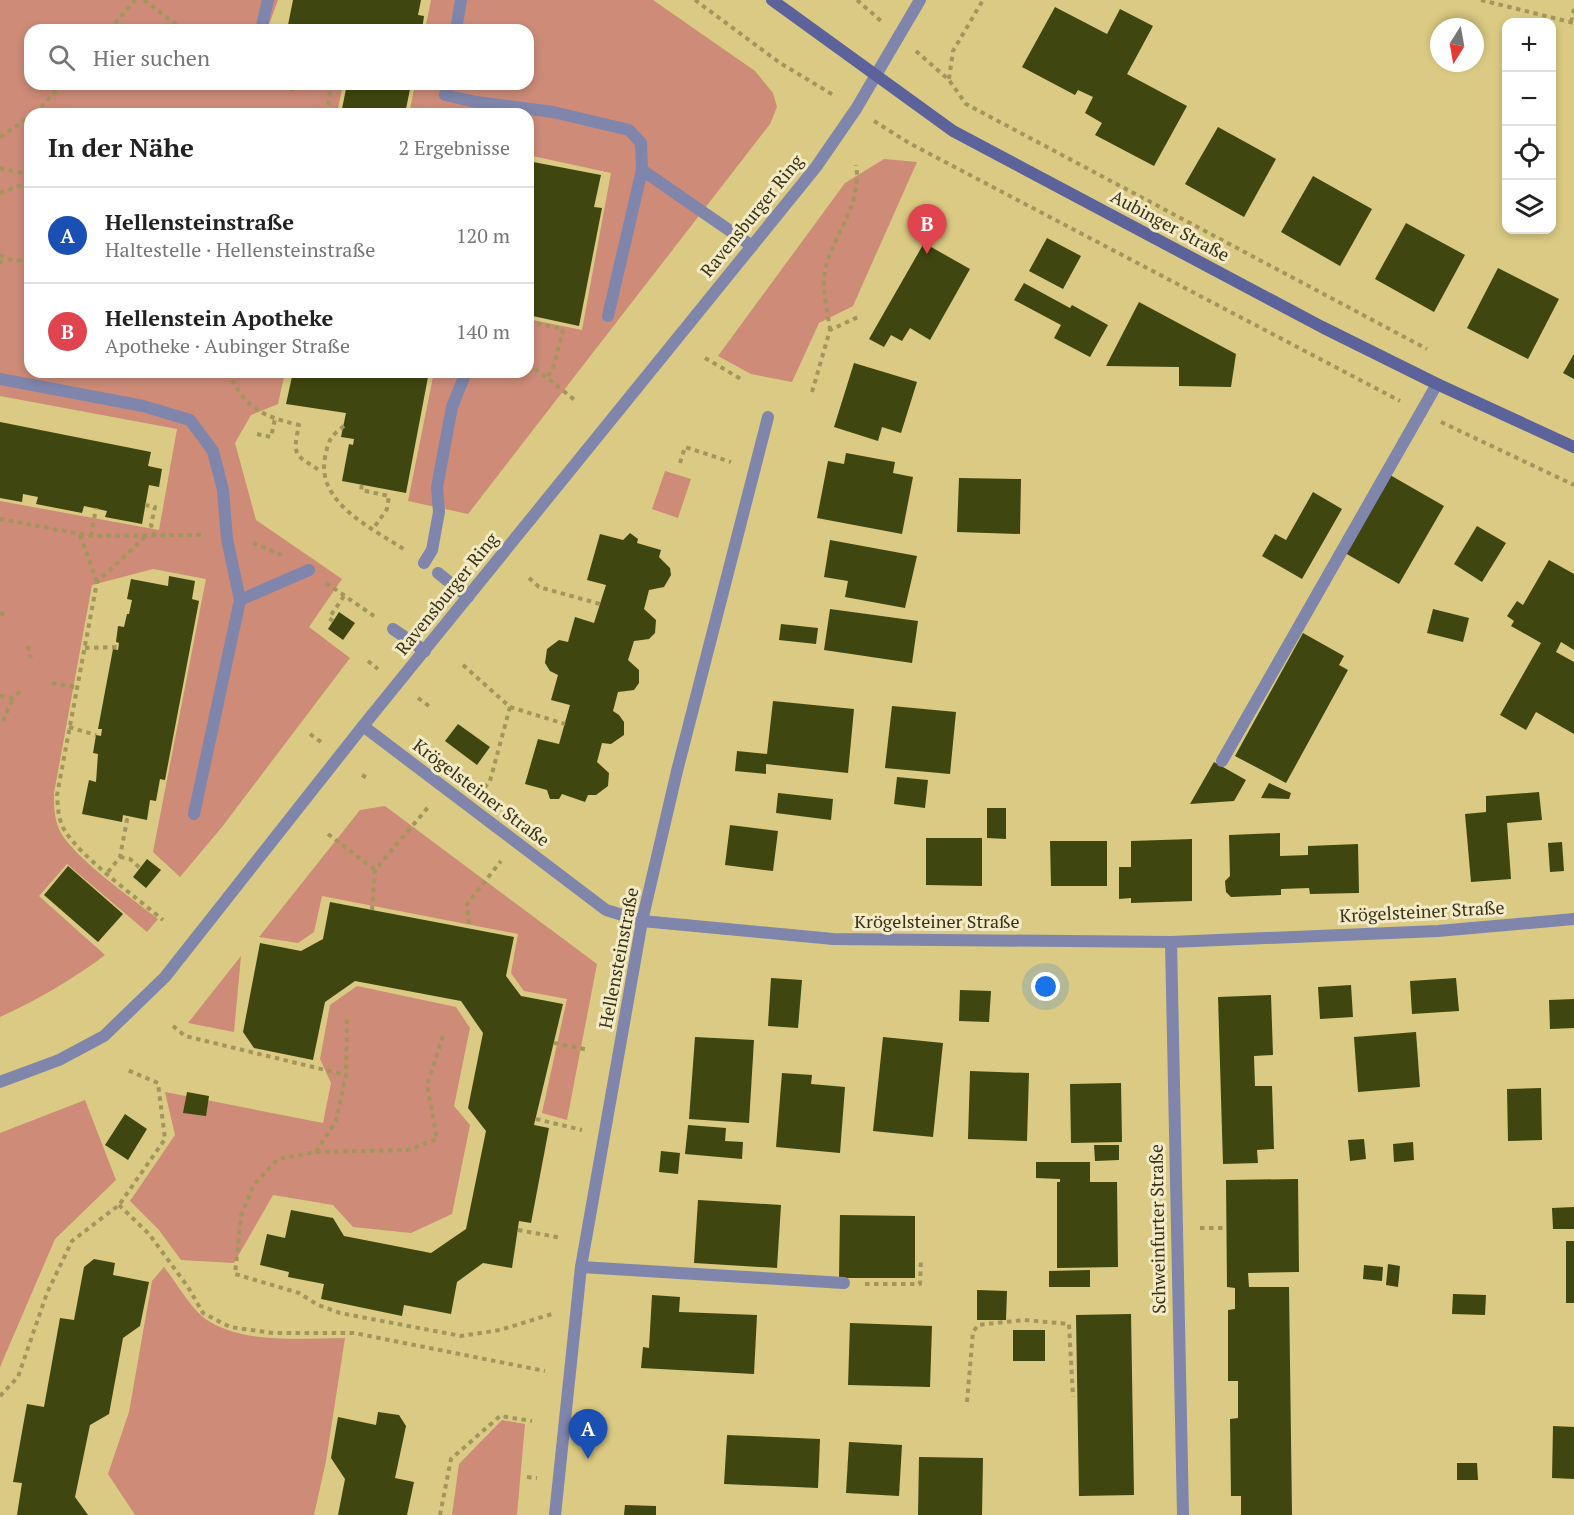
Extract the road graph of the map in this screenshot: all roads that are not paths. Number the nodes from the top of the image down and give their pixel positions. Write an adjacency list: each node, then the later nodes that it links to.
1 (268, 0): 5 (street)
2 (461, 0): 6 (street)
3 (772, 0): 7 (main road, Aubinger Straße)
4 (920, 0): 7 (street, Ravensburger Ring)
5 (262, 24)
6 (457, 24)
7 (876, 75): 12 (street, Ravensburger Ring); 16 (main road, Aubinger Straße)
8 (446, 90): 9 (street)
9 (522, 108)
10 (534, 110): 11 (street)
11 (642, 170): 12 (street); 13 (street)
12 (752, 246): 22 (street, Ravensburger Ring)
13 (608, 316)
14 (464, 378): 19 (street)
15 (0, 380): 23 (street)
16 (1437, 384): 18 (main road, Aubinger Straße); 27 (street)
17 (768, 417): 30 (street, Hellensteinstraße)
18 (1574, 447)
19 (424, 563)
20 (309, 570): 23 (street)
21 (438, 573): 22 (street)
22 (468, 597): 25 (street, Ravensburger Ring)
23 (240, 600): 28 (street)
24 (393, 629): 25 (street)
25 (425, 651): 26 (street, Ravensburger Ring)
26 (363, 726): 30 (street, Krögelsteiner Straße); 32 (street, Ravensburger Ring)
27 (1222, 761)
28 (194, 814)
29 (1574, 919): 31 (street, Krögelsteiner Straße)
30 (642, 921): 31 (street, Krögelsteiner Straße); 33 (street, Hellensteinstraße)
31 (1171, 942): 36 (street, Schweinfurter Straße)
32 (0, 1082)
33 (581, 1267): 34 (street); 35 (street, Hellensteinstraße)
34 (844, 1283)
35 (555, 1515)
36 (1182, 1515)

